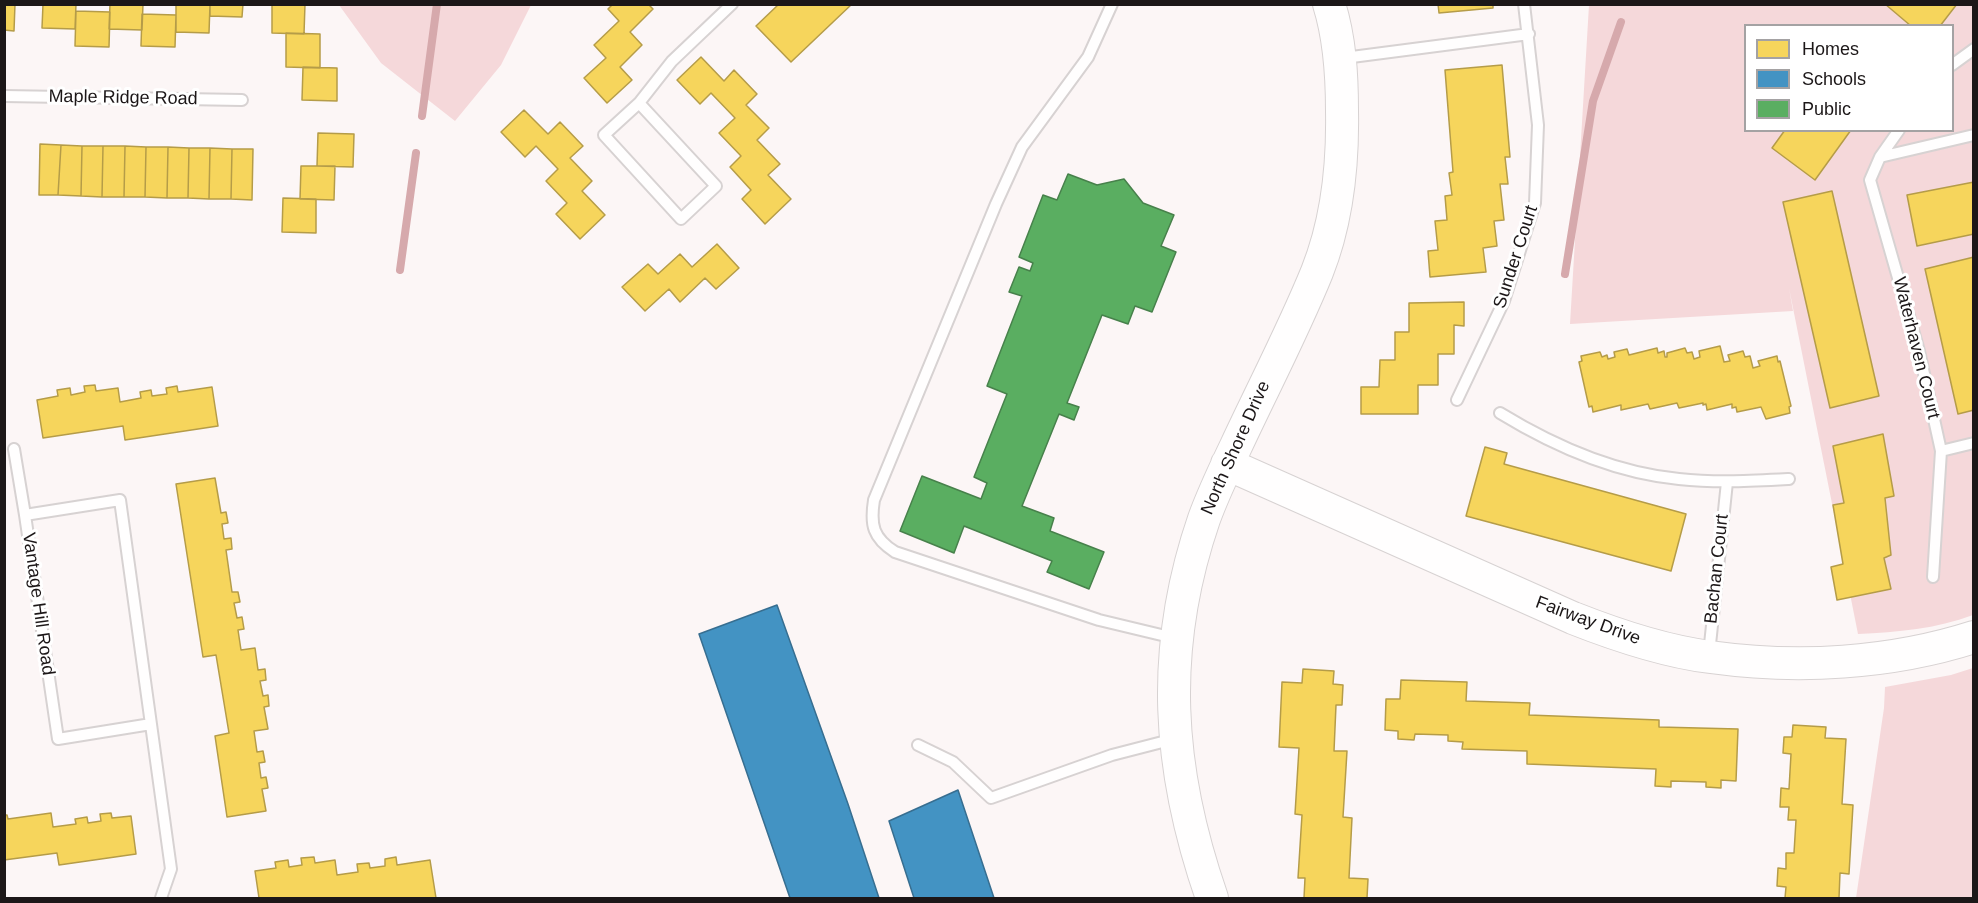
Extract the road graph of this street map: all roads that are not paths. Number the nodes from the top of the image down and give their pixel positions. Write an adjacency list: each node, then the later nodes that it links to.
1 (732, 4): 11 (lane)
2 (1112, 4): 26 (lane)
3 (1329, 4): 7 (street, North Shore Drive)
4 (1524, 4): 5 (lane, Sunder Court)
5 (1529, 34): 7 (lane); 15 (lane, Sunder Court)
6 (1974, 49): 8 (lane)
7 (1340, 59): 20 (street, North Shore Drive)
8 (1954, 64)
9 (4, 96): 10 (lane, Maple Ridge Road)
10 (242, 100)
11 (639, 102): 11 (lane)
12 (1898, 132): 14 (lane, Waterhaven Court)
13 (1974, 135): 14 (lane)
14 (1880, 157): 19 (lane, Waterhaven Court)
15 (1457, 400)
16 (1500, 413): 22 (lane)
17 (1974, 443): 19 (lane)
18 (14, 449): 23 (lane)
19 (1941, 451): 24 (lane, Waterhaven Court)
20 (1227, 464): 26 (street, North Shore Drive); 27 (street, Fairway Drive)
21 (1789, 479): 22 (lane)
22 (1727, 482): 27 (lane, Bachan Court)
23 (25, 515): 28 (lane, Vantage Hill Road); 28 (lane, Vantage Hill Road)
24 (1933, 577)
25 (1974, 637): 27 (street, Fairway Drive)
26 (1176, 638): 29 (street, North Shore Drive)
27 (1708, 657)
28 (151, 724): 31 (lane, Vantage Hill Road)
29 (1174, 739): 30 (lane); 32 (street, North Shore Drive)
30 (918, 745)
31 (161, 898)
32 (1212, 898)

